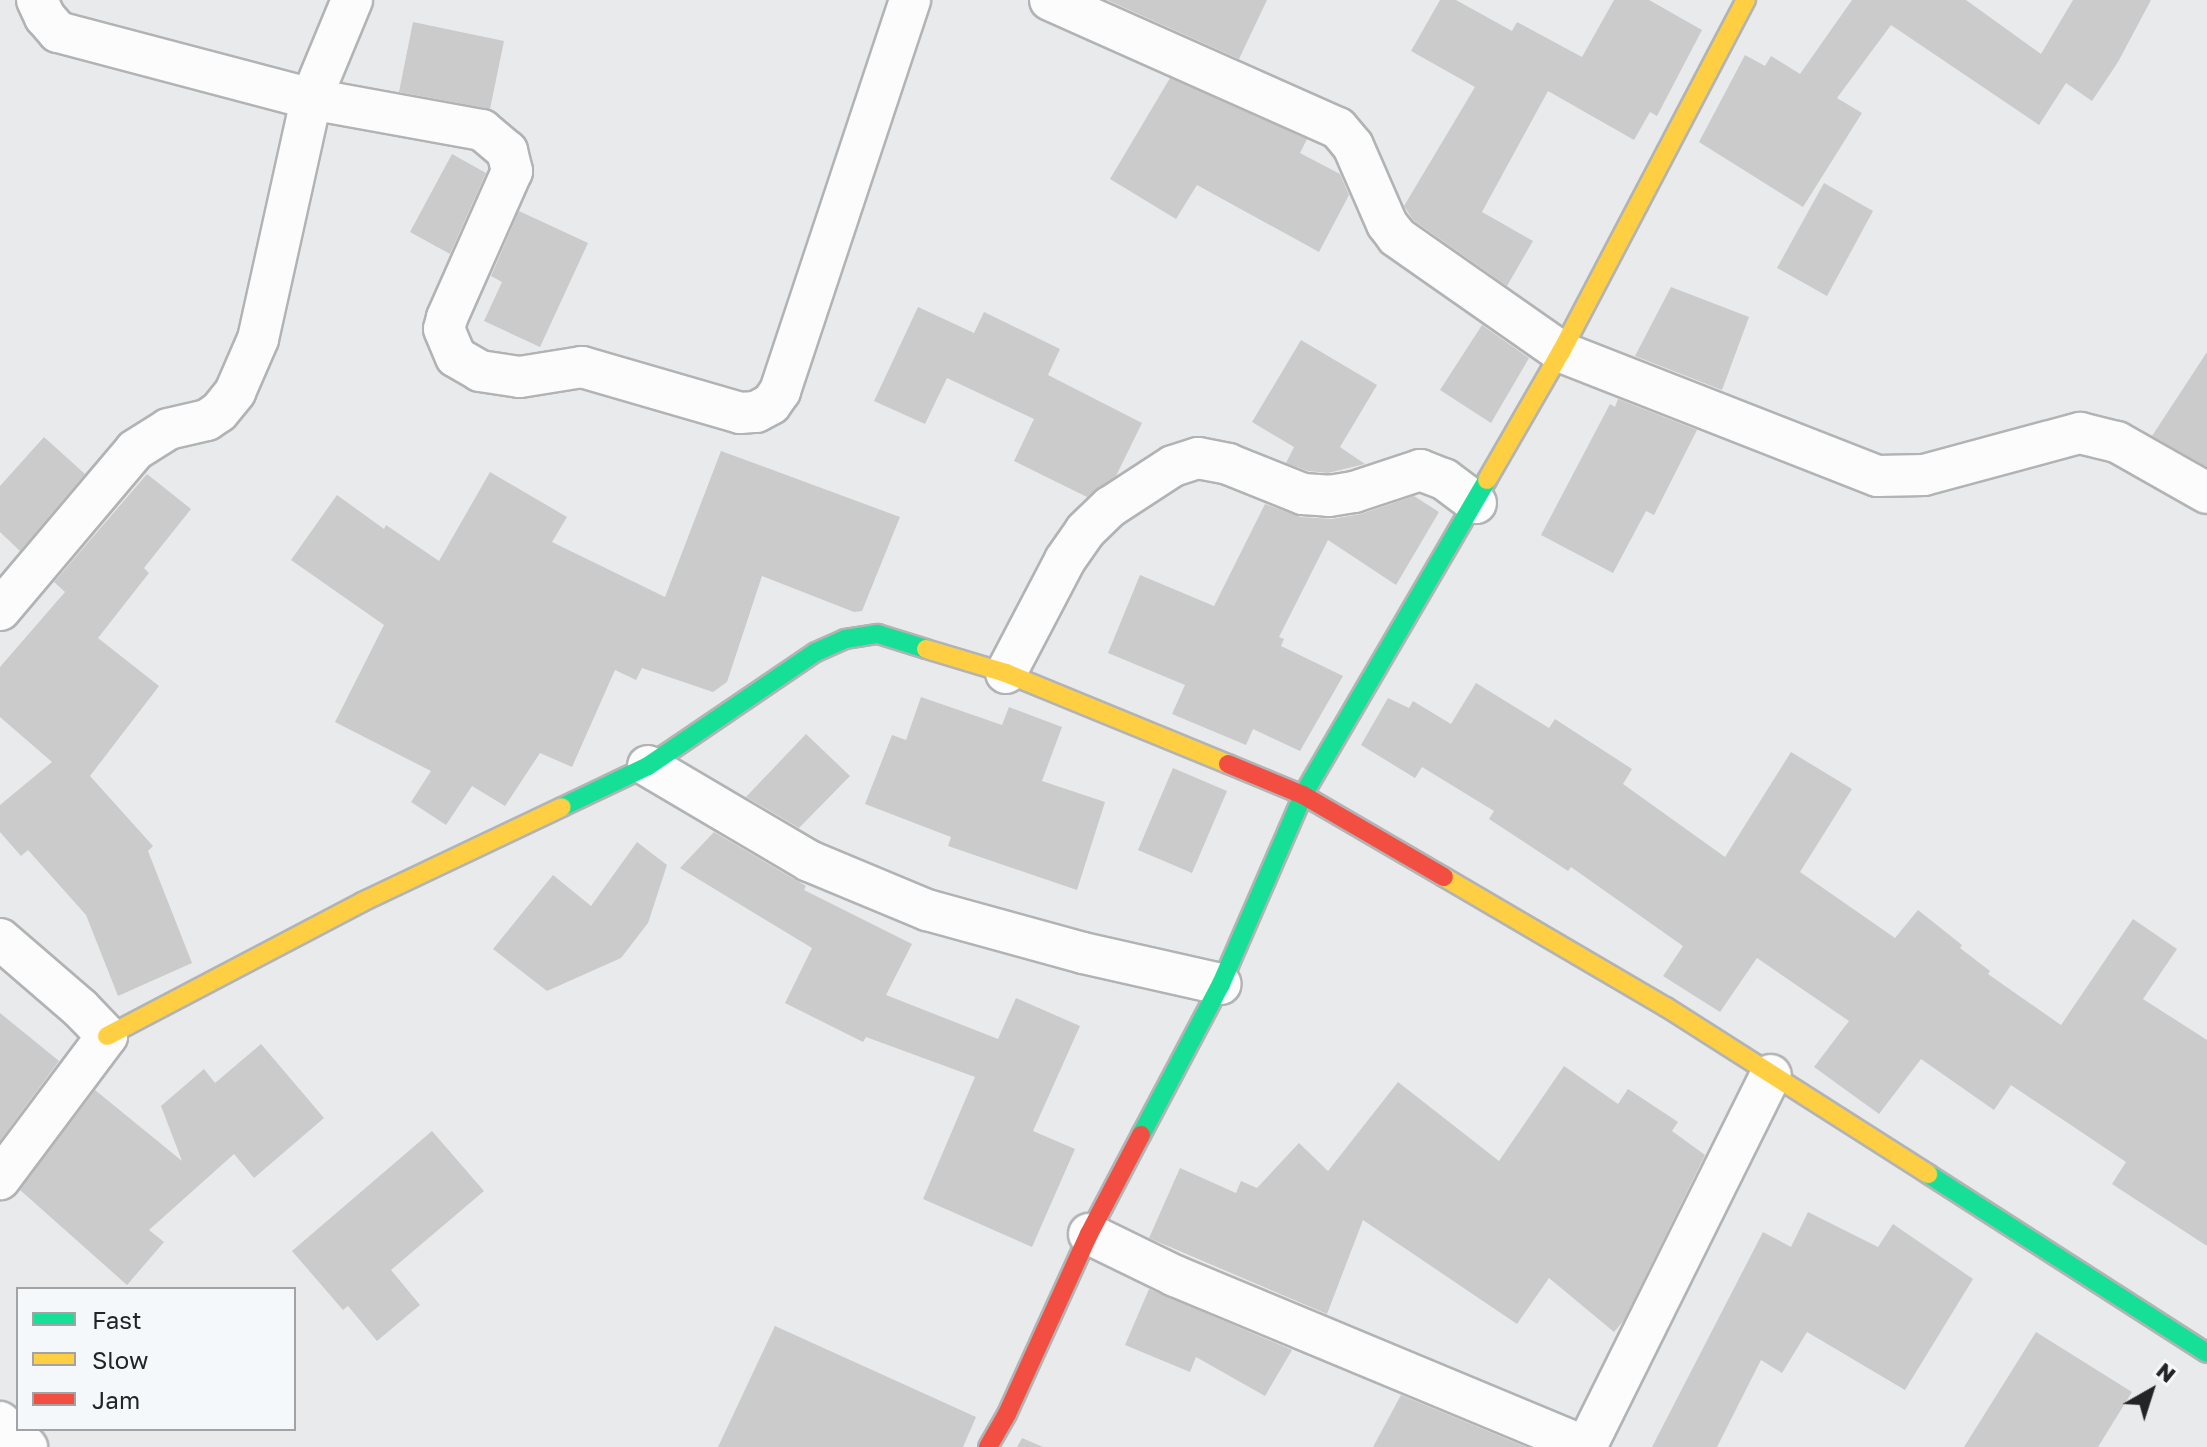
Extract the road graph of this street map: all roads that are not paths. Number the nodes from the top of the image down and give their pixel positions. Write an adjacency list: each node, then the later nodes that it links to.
1 (37, 0): 6 (street)
2 (352, 0): 6 (street)
3 (910, 0): 6 (street)
4 (1050, 0): 7 (street)
5 (1746, 0): 7 (street)
6 (311, 99): 10 (street)
7 (1561, 352): 8 (street); 9 (street)
8 (2207, 493)
9 (1476, 503): 11 (street); 13 (street)
10 (0, 610)
11 (1006, 673): 12 (street); 13 (street)
12 (648, 766): 15 (street); 16 (street)
13 (1303, 795): 15 (street); 17 (street)
14 (0, 939): 16 (street)
15 (1221, 984): 19 (street)
16 (107, 1036): 18 (street)
17 (1771, 1075): 20 (street); 22 (street)
18 (0, 1179)
19 (1089, 1234): 22 (street); 24 (street)
20 (2207, 1353)
21 (0, 1422): 23 (street)
22 (1587, 1446)
23 (27, 1447)
24 (988, 1447)

